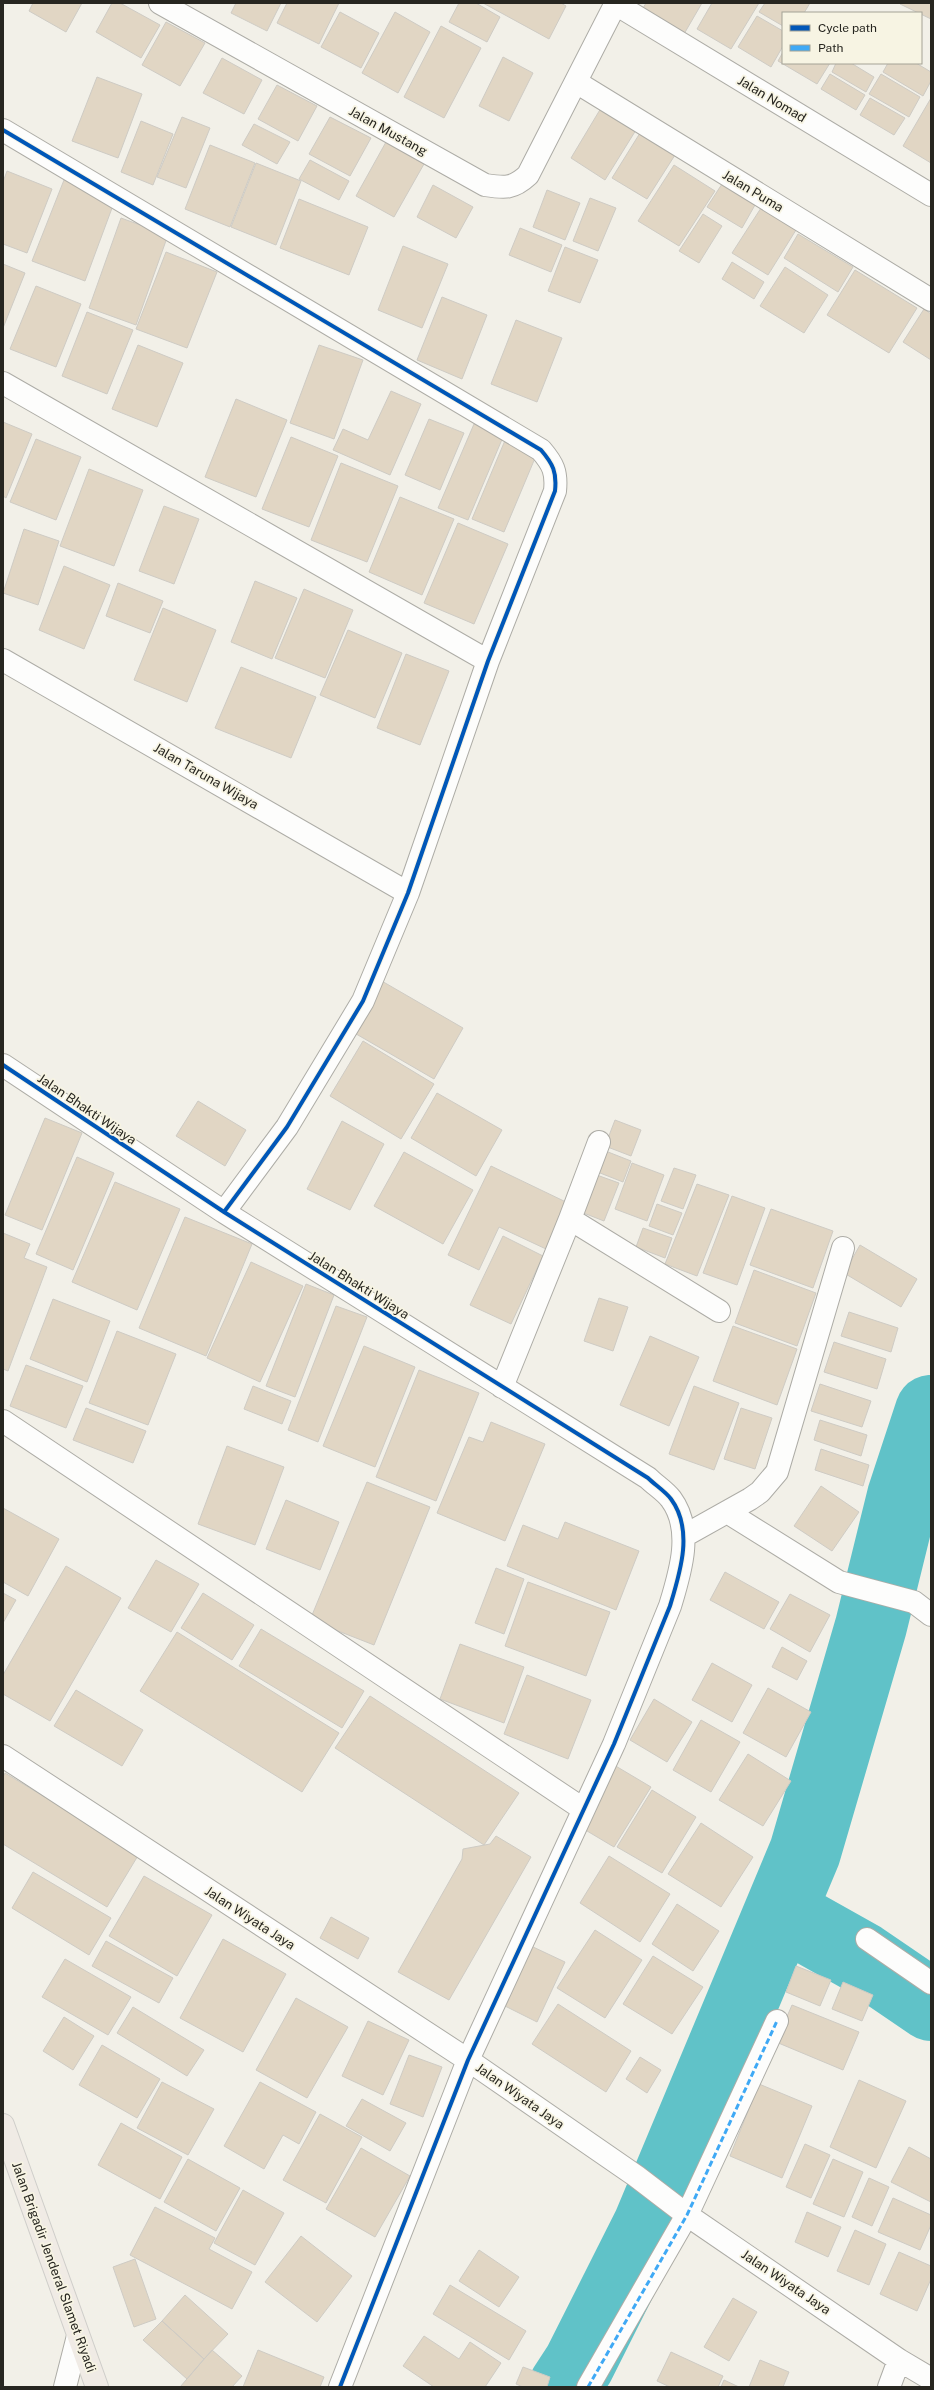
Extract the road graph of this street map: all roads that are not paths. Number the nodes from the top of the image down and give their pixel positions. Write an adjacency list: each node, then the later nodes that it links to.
1 (160, 3): 3 (street, Jalan Mustang)
2 (615, 3): 3 (street, Jalan Mustang); 5 (street, Jalan Nomad)
3 (576, 82): 6 (street, Jalan Puma)
4 (3, 130): 9 (street)
5 (931, 195)
6 (931, 300)
7 (3, 383): 9 (street)
8 (3, 660): 10 (street, Jalan Taruna Wijaya)
9 (488, 661): 10 (street)
10 (408, 893): 13 (street)
11 (3, 1065): 13 (street, Jalan Bhakti Wijaya)
12 (599, 1142): 14 (street)
13 (224, 1212): 17 (street, Jalan Bhakti Wijaya)
14 (570, 1219): 16 (street); 17 (street)
15 (843, 1248): 19 (street)
16 (718, 1311)
17 (502, 1387): 20 (street, Jalan Bhakti Wijaya)
18 (3, 1421): 23 (street)
19 (727, 1512): 20 (street); 21 (street)
20 (684, 1536): 23 (street)
21 (931, 1615)
22 (3, 1756): 27 (street, Jalan Wiyata Jaya)
23 (583, 1809): 27 (street)
24 (867, 1939): 25 (street)
25 (931, 1983)
26 (777, 2021): 29 (street)
27 (468, 2060): 29 (street, Jalan Wiyata Jaya); 35 (street)
28 (3, 2125): 30 (main road, Jalan Brigadir Jenderal Slamet Riyadi)
29 (684, 2212): 31 (street, Jalan Wiyata Jaya); 36 (street)
30 (78, 2336): 33 (street); 34 (main road, Jalan Brigadir Jenderal Slamet Riyadi)
31 (899, 2360): 32 (street, Jalan Wiyata Jaya); 37 (street)
32 (931, 2380)
33 (65, 2387)
34 (97, 2387)
35 (340, 2387)
36 (588, 2387)
37 (889, 2387)

